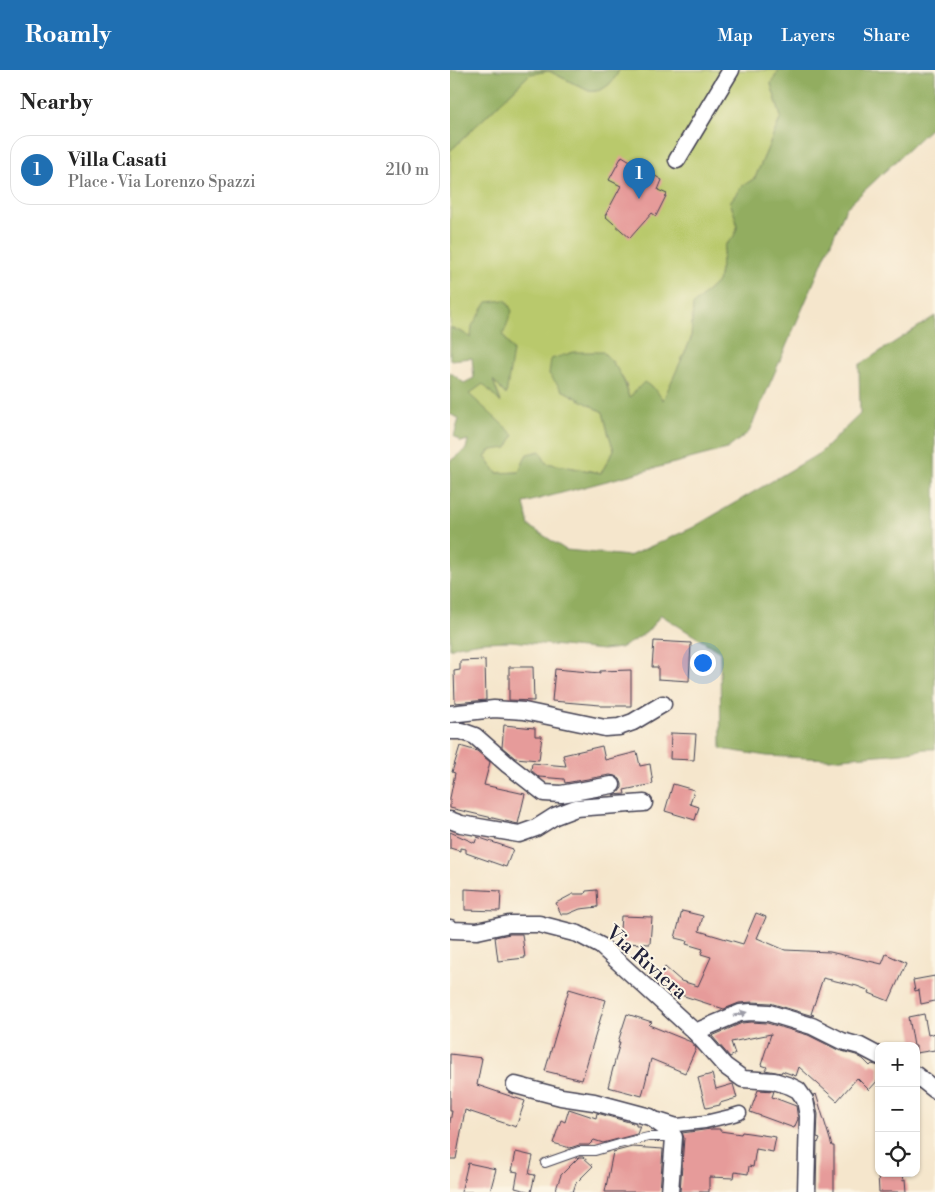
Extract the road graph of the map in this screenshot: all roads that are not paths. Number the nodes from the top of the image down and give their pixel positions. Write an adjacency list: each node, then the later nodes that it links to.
1 (731, 70): 2 (street)
2 (677, 160)
3 (663, 704): 4 (street)
4 (450, 714)
5 (450, 731): 6 (street)
6 (612, 785)
7 (644, 803): 8 (street)
8 (450, 820)
9 (450, 928): 10 (street, Via Riviera)
10 (695, 1032): 11 (street, one-way to 11); 20 (street, Via Riviera)
11 (875, 1054)
12 (920, 1078): 14 (street)
13 (515, 1084): 16 (street)
14 (935, 1090)
15 (740, 1112): 16 (street)
16 (650, 1117): 17 (street)
17 (674, 1137): 18 (lane); 19 (street)
18 (544, 1163)
19 (670, 1192)
20 (806, 1192)

